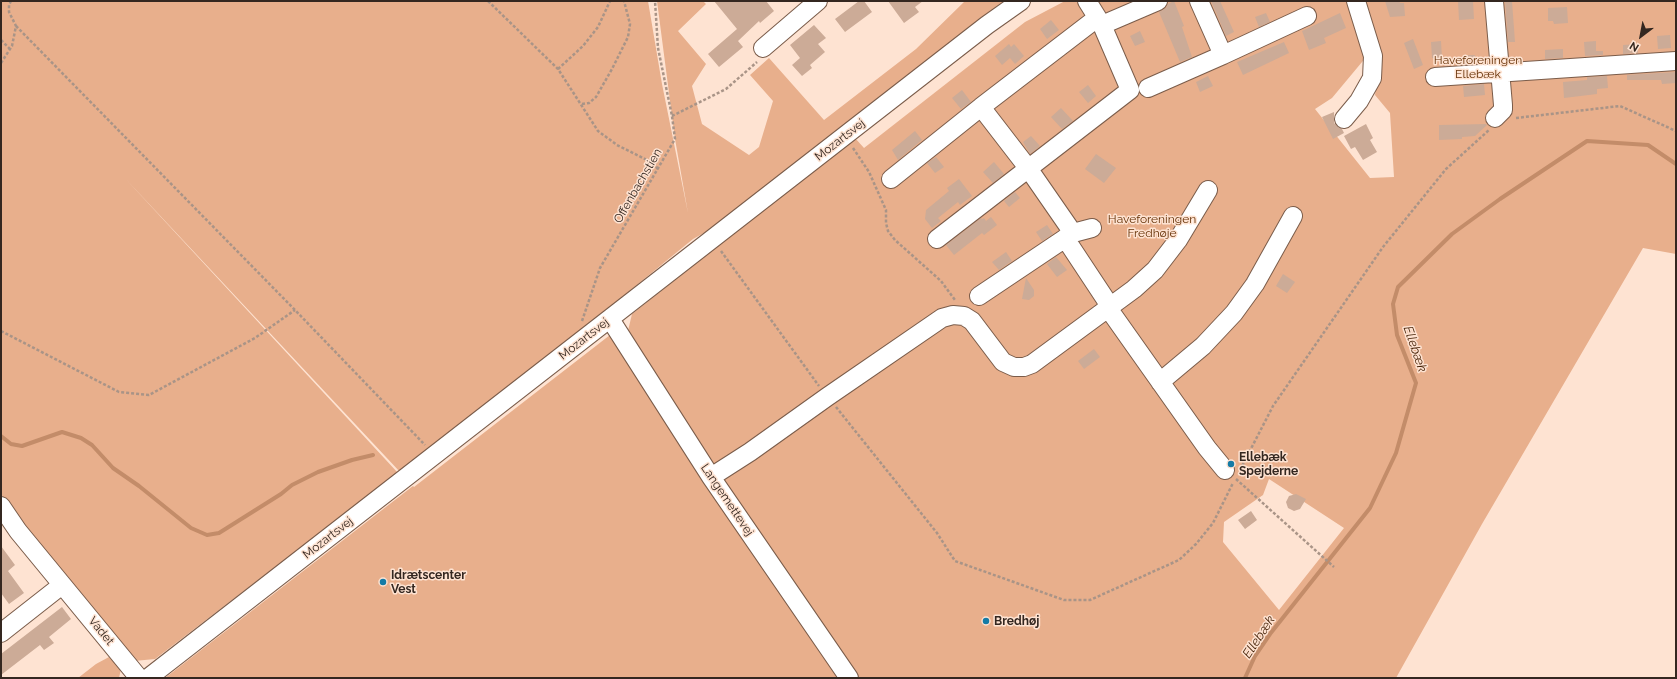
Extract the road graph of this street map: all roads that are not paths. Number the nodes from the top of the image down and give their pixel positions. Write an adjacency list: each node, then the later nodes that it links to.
1 (818, 1): 10 (street)
2 (1021, 1): 28 (street, Mozartsvej)
3 (1088, 1): 9 (street)
4 (1158, 1): 9 (street)
5 (1199, 1): 11 (street)
6 (1356, 1): 17 (street)
7 (1494, 1): 13 (street)
8 (1307, 16): 11 (street)
9 (1100, 21): 16 (street); 19 (street)
10 (763, 48)
11 (1223, 55): 15 (street)
12 (1676, 61): 13 (street)
13 (1501, 72): 14 (street); 18 (street)
14 (1435, 77)
15 (1148, 88)
16 (981, 107): 19 (street); 20 (street)
17 (1344, 119)
18 (1496, 119)
19 (1028, 168): 24 (street); 25 (street)
20 (891, 179)
21 (1208, 190): 27 (street)
22 (1293, 216): 29 (street)
23 (1092, 228): 24 (street)
24 (1069, 236): 26 (street); 27 (street)
25 (937, 239)
26 (979, 296)
27 (1108, 308): 29 (street); 31 (street)
28 (610, 319): 31 (street, Langemettevej); 36 (street, Mozartsvej)
29 (1160, 382): 30 (street)
30 (1230, 474)
31 (712, 477): 37 (street, Langemettevej)
32 (1, 506): 33 (street, Vadet)
33 (62, 585): 34 (street); 35 (street, Vadet)
34 (1, 633)
35 (139, 678)
36 (148, 678)
37 (849, 678)

